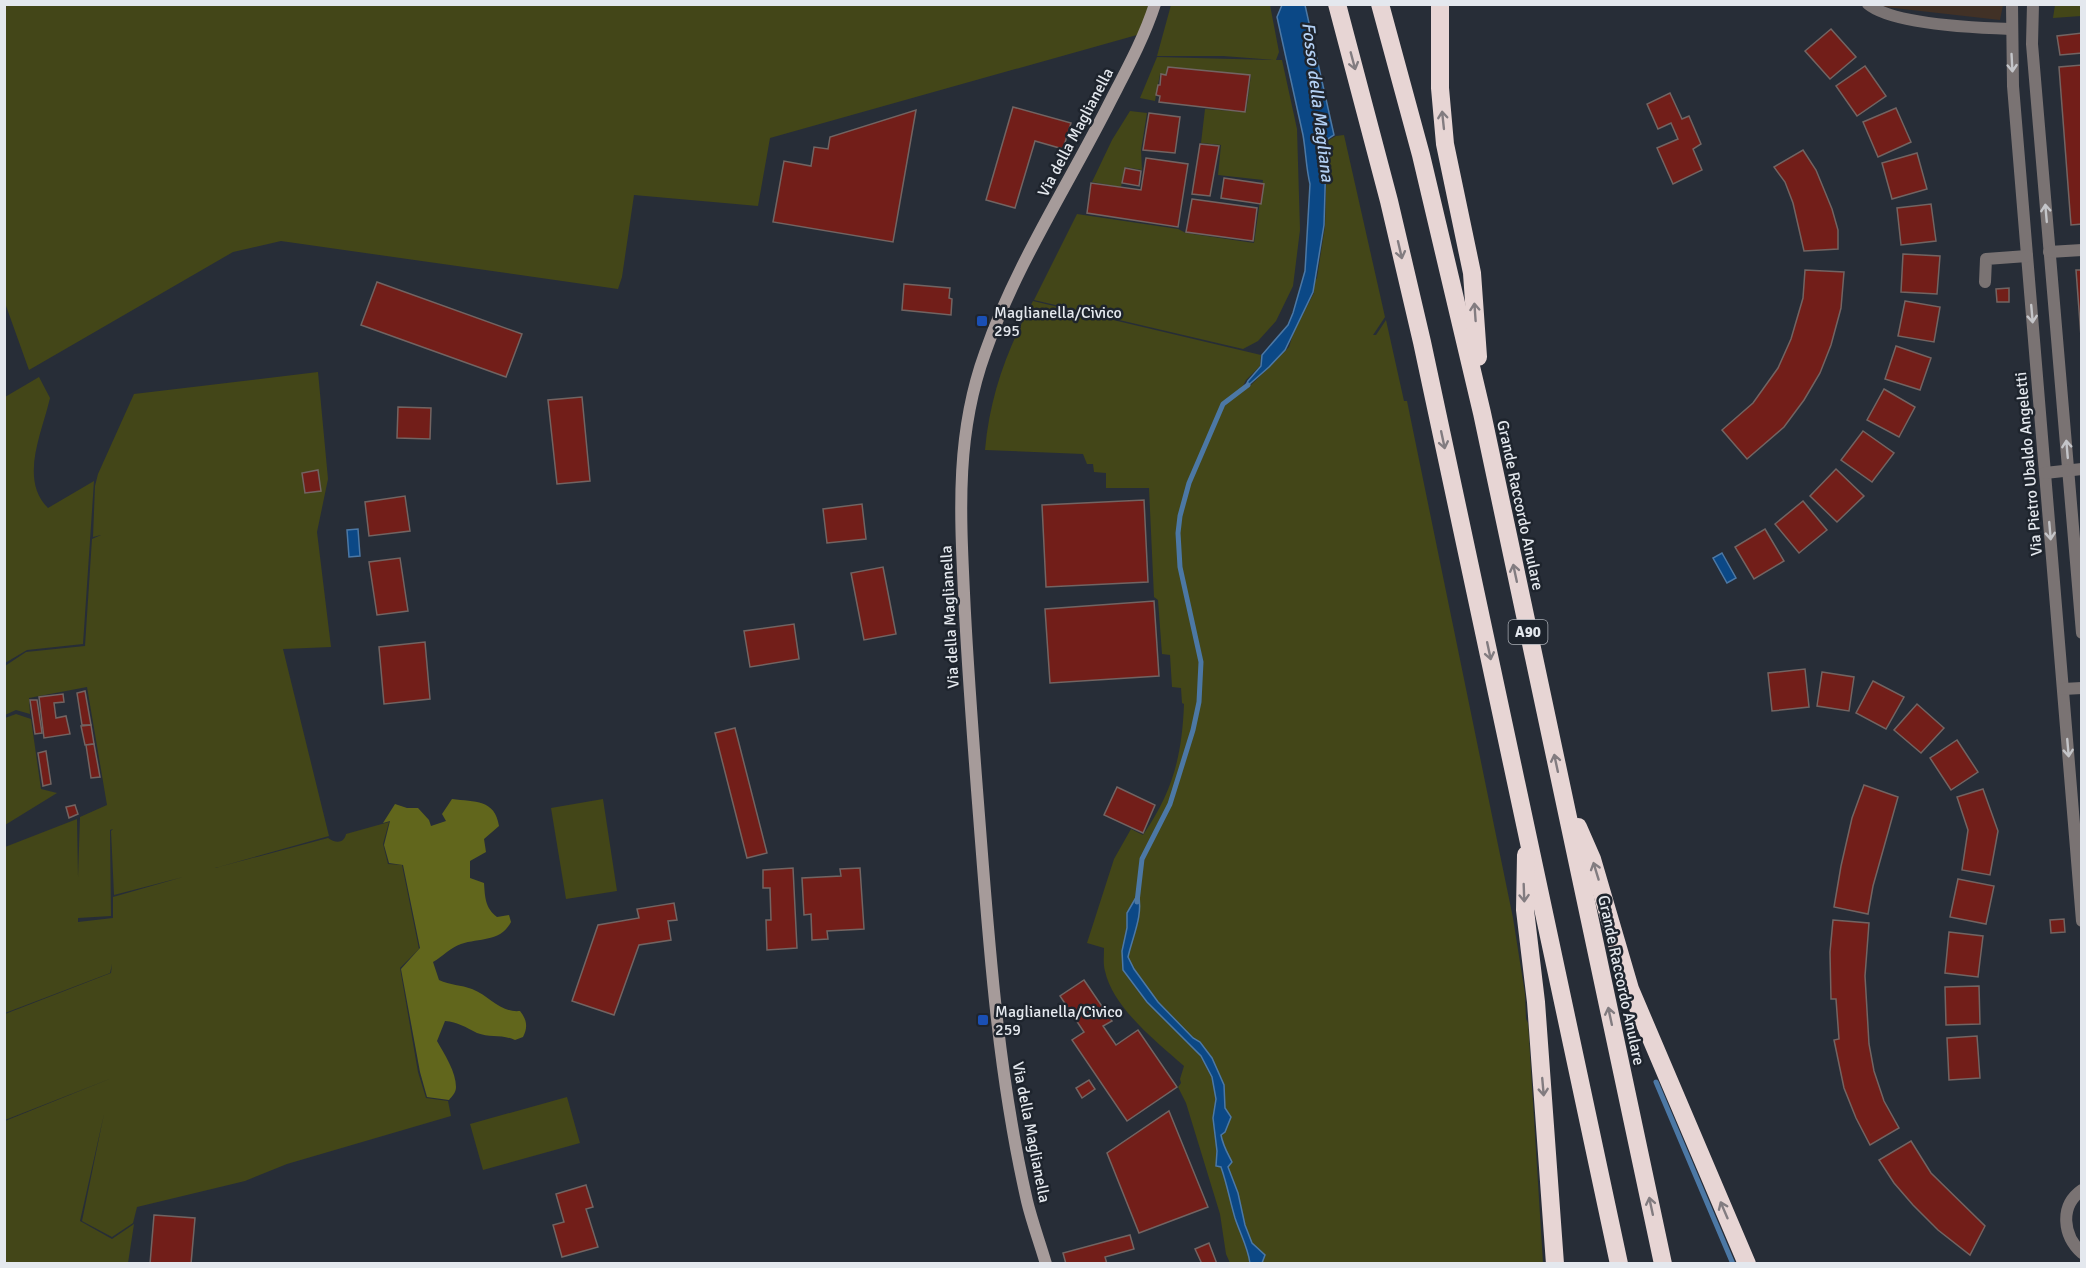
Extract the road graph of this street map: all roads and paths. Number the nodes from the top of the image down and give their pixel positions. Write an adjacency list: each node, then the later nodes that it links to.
1 (1155, 4): 26 (main road, Via della Maglianella)
2 (1337, 4): 21 (highway, A90, one-way to 21)
3 (1380, 4): 13 (highway, Grande Raccordo Anulare / A90)
4 (1440, 4): 13 (highway, one-way to 4)
5 (1868, 4): 8 (street)
6 (2012, 4): 8 (street, Via Pietro Ubaldo Angeletti)
7 (2033, 4): 10 (street, one-way to 7)
8 (2011, 29): 11 (street, Via Pietro Ubaldo Angeletti, one-way to 11)
9 (2082, 250): 10 (street)
10 (2049, 252): 15 (street, one-way to 10)
11 (2027, 256): 12 (street); 16 (street, Via Pietro Ubaldo Angeletti, one-way to 16)
12 (1984, 282)
13 (1482, 412): 20 (highway, Grande Raccordo Anulare / A90, one-way to 13)
14 (2082, 469): 15 (street)
15 (2068, 470): 16 (street); 17 (street)
16 (2045, 473): 19 (street, Via Pietro Ubaldo Angeletti, one-way to 19)
17 (2082, 633)
18 (2082, 688): 19 (street)
19 (2063, 689): 22 (street, Via Pietro Ubaldo Angeletti, one-way to 22)
20 (1564, 798): 29 (highway, Grande Raccordo Anulare / A90, one-way to 20); 30 (highway, one-way to 20)
21 (1528, 835): 27 (highway, one-way to 27); 28 (highway, A90)
22 (2080, 882): 23 (street, Via Pietro Ubaldo Angeletti)
23 (2082, 921)
24 (2080, 1190): 25 (street)
25 (2082, 1253)
26 (1046, 1263)
27 (1555, 1263)
28 (1618, 1263)
29 (1663, 1263)
30 (1747, 1263)

